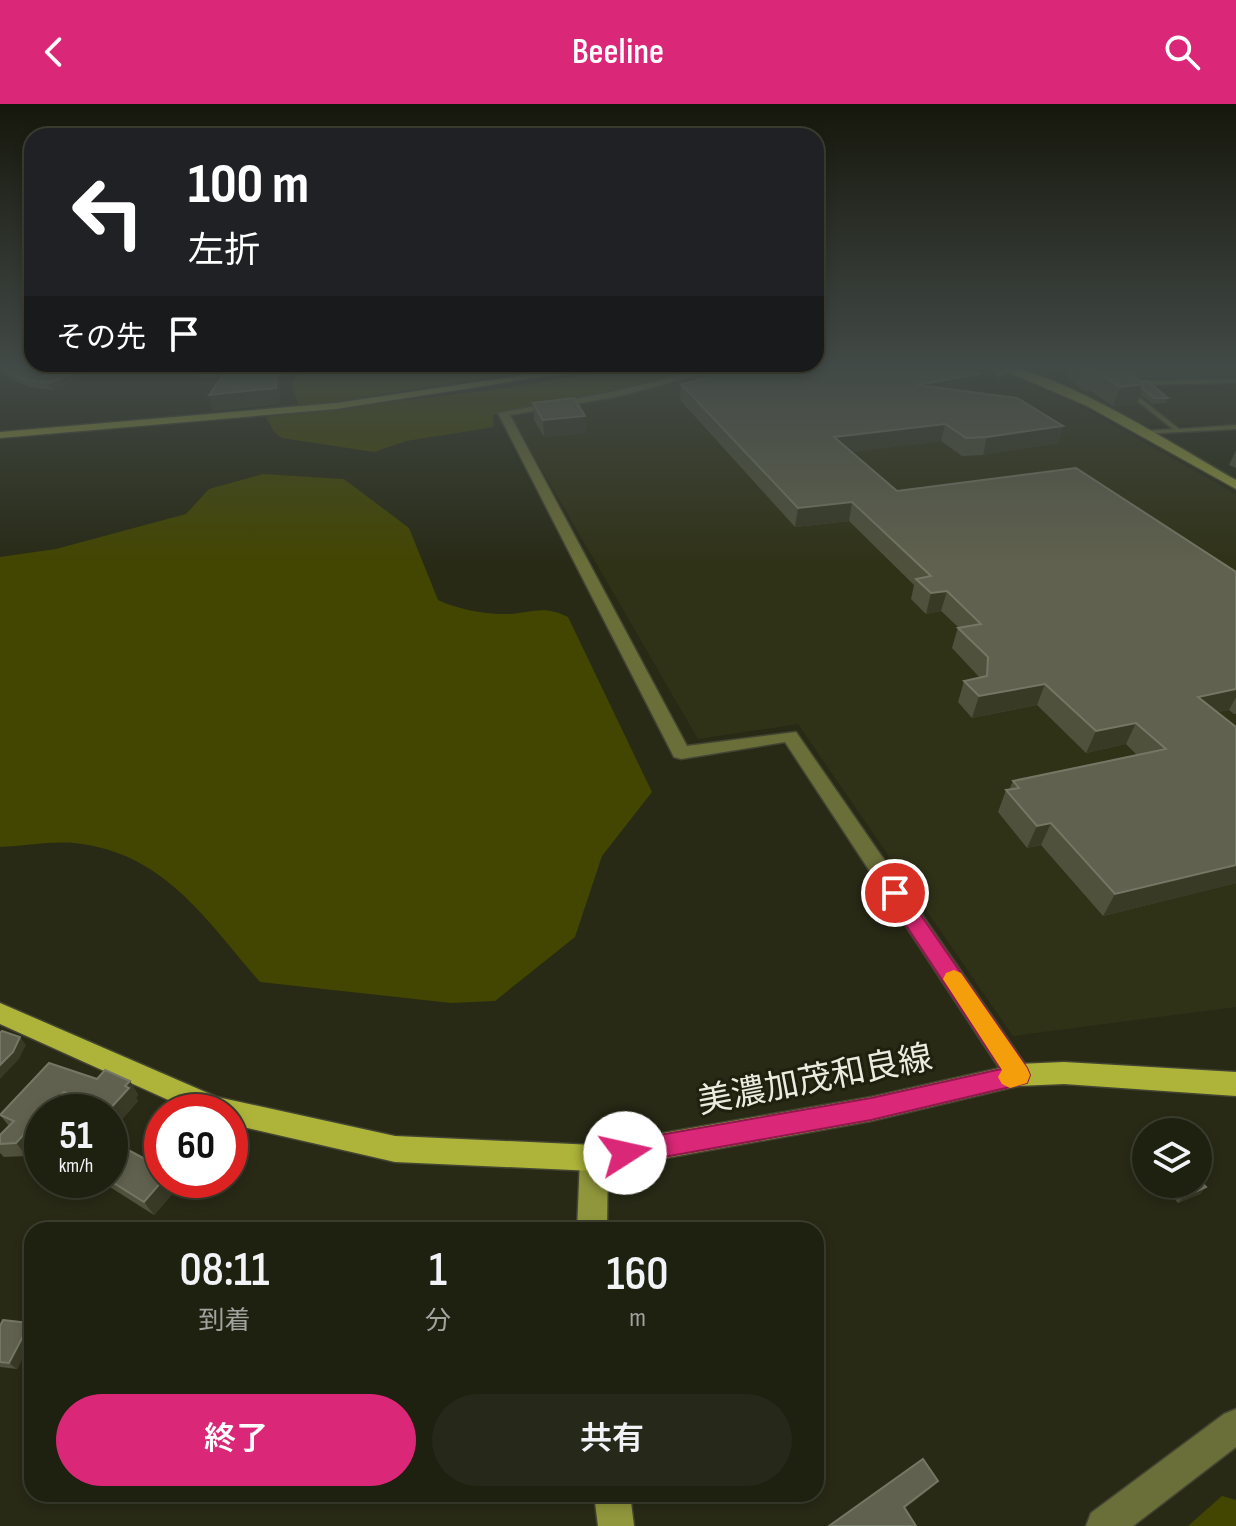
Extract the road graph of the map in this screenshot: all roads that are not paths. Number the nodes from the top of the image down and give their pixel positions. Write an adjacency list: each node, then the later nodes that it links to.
1 (31, 432): 5 (street)
2 (513, 432): 8 (street)
3 (1149, 432): 4 (lane)
4 (1144, 433): 6 (street)
5 (0, 435)
6 (1236, 485)
7 (0, 1013): 10 (main road, 美濃加茂和良線)
8 (1018, 1075): 9 (main road, 美濃加茂和良線); 10 (main road, 美濃加茂和良線)
9 (1236, 1084)
10 (594, 1158): 11 (street)
11 (592, 1222)
12 (1236, 1426): 15 (street)
13 (613, 1502): 14 (street)
14 (616, 1526)
15 (1104, 1526)

